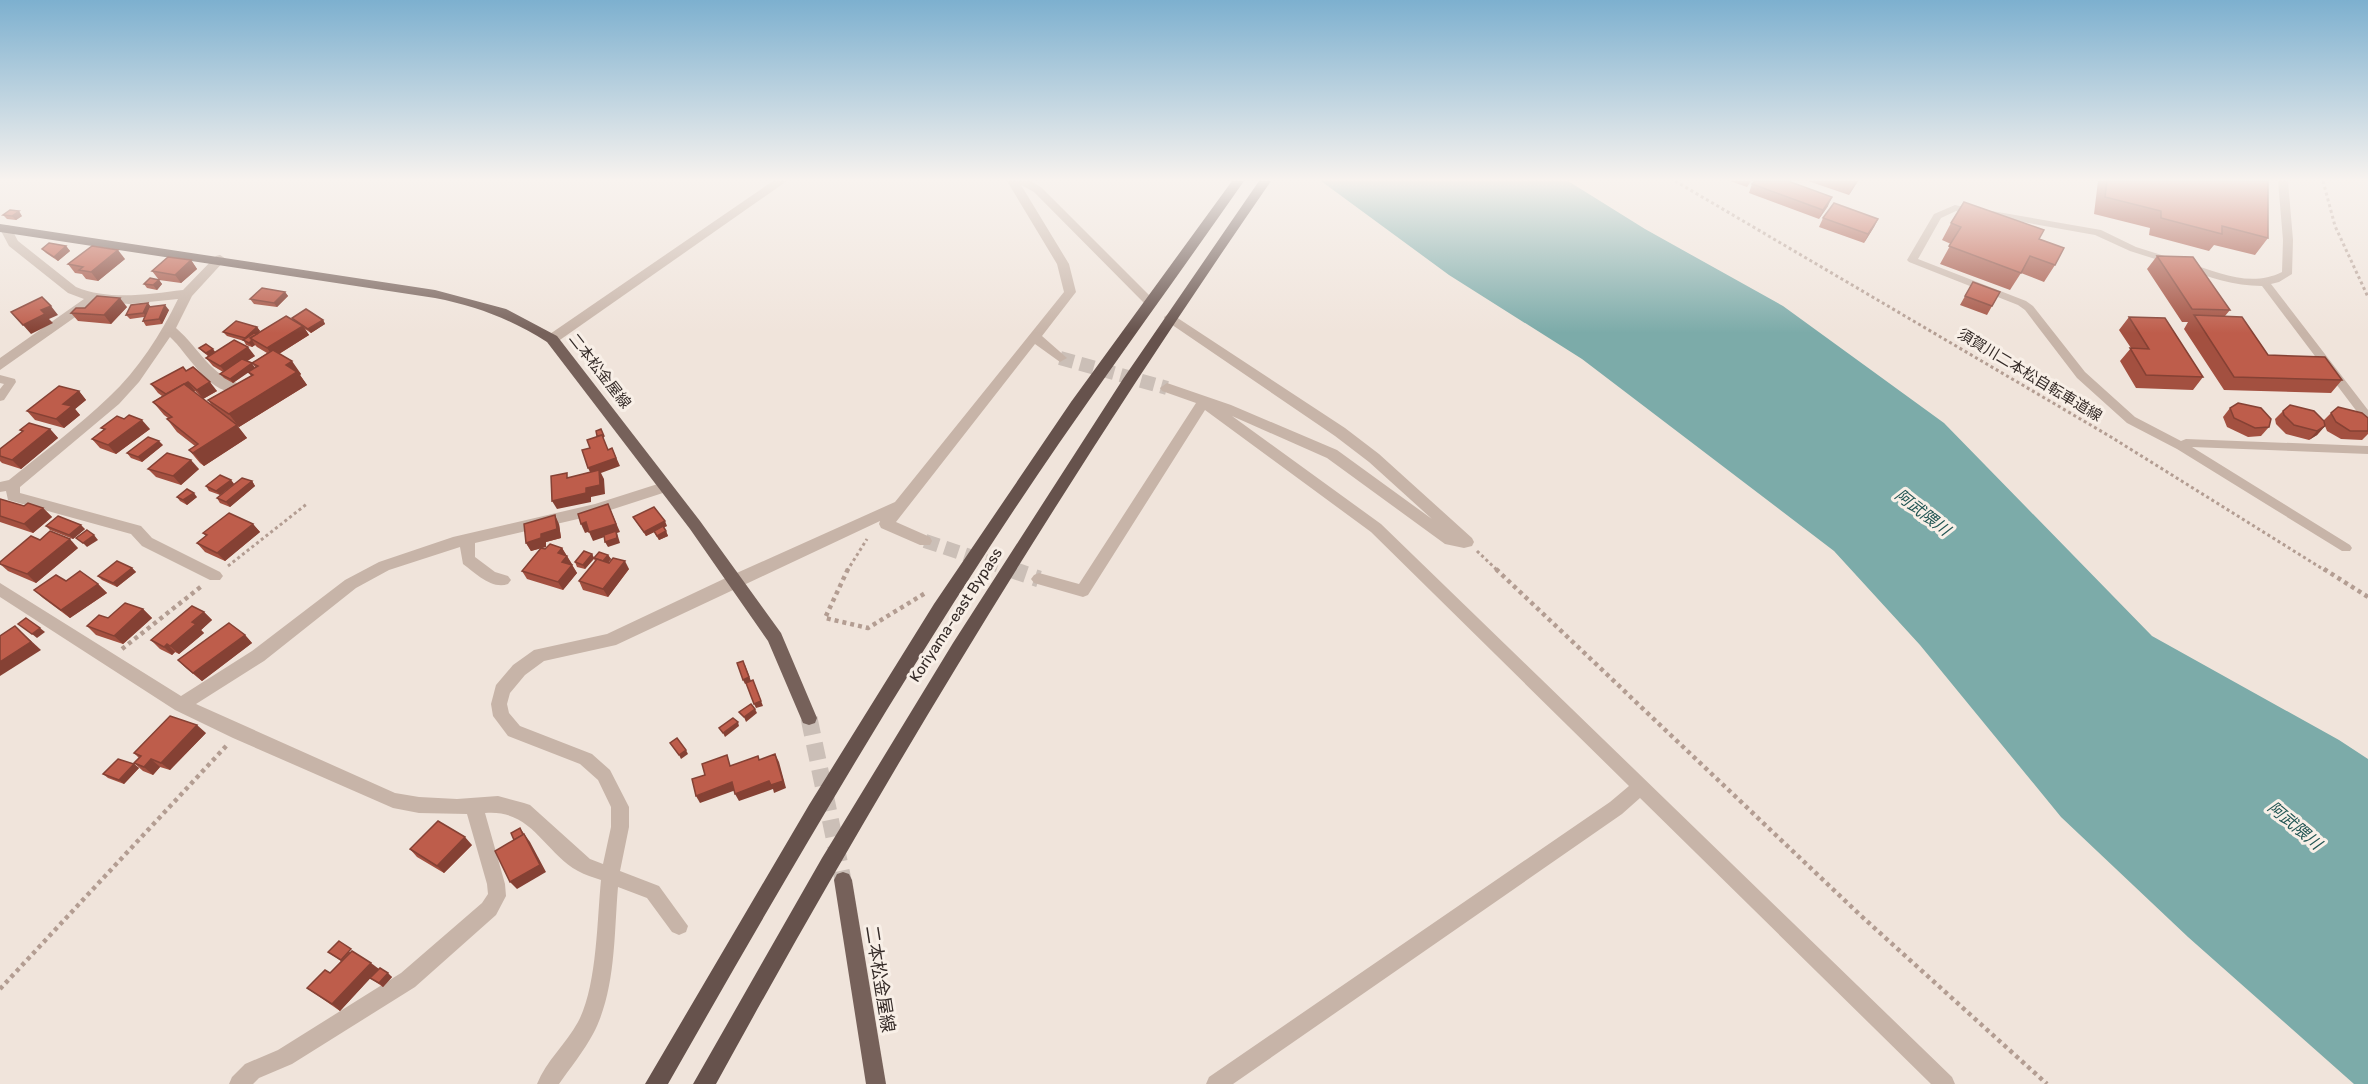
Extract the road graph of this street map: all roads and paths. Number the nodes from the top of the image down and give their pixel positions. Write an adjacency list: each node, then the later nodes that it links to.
1 (5, 232): 16 (street)
2 (22, 232): 13 (main road, 二本松金屋線)
3 (708, 232): 22 (street)
4 (1043, 232): 21 (street)
5 (1080, 232): 18 (street)
6 (1201, 232): 18 (highway, Koriyama-east Bypass)
7 (1229, 232): 19 (highway, Koriyama-east Bypass)
8 (1761, 232): 47 (path, 須賀川二本松自転車道線)
9 (1928, 232): 31 (lane)
10 (2093, 232): 14 (lane)
11 (2287, 232): 14 (lane)
12 (2337, 232): 17 (path)
13 (220, 259): 15 (street); 22 (main road, 二本松金屋線)
14 (2265, 283): 30 (lane)
15 (187, 294): 16 (street); 20 (street)
16 (95, 297): 24 (street)
17 (2368, 297)
18 (1150, 302): 59 (highway, Koriyama-east Bypass)
19 (1170, 317): 39 (street); 60 (highway, Koriyama-east Bypass)
20 (169, 329): 26 (street); 33 (street)
21 (1036, 338): 23 (street); 35 (street)
22 (552, 339): 34 (main road, 二本松金屋線)
23 (1060, 358)
24 (0, 365)
25 (0, 379): 28 (lane)
26 (238, 388)
27 (1167, 388): 29 (street)
28 (0, 397)
29 (1203, 402): 39 (street); 42 (street); 51 (street)
30 (2368, 418)
31 (2181, 446): 32 (lane); 40 (lane)
32 (2368, 450)
33 (6, 486): 41 (street)
34 (664, 487): 37 (street); 44 (main road, 二本松金屋線)
35 (904, 504): 36 (street); 44 (street)
36 (886, 524): 38 (street); 45 (path)
37 (467, 540): 43 (street); 48 (street)
38 (925, 541)
39 (1467, 542): 64 (path)
40 (2346, 548)
41 (215, 576)
42 (1039, 579)
43 (503, 580)
44 (735, 580): 49 (main road, 二本松金屋線); 53 (street)
45 (932, 584)
46 (0, 589): 48 (street)
47 (2368, 597)
48 (181, 705): 50 (street)
49 (809, 718)
50 (239, 733): 52 (street); 56 (path)
51 (1642, 786): 62 (street); 63 (street)
52 (474, 806): 53 (street); 57 (street)
53 (610, 876): 55 (street); 58 (street)
54 (843, 880): 61 (main road, 二本松金屋線)
55 (679, 926)
56 (0, 989)
57 (238, 1084)
58 (547, 1084)
59 (656, 1084)
60 (704, 1084)
61 (876, 1084)
62 (1216, 1084)
63 (1946, 1084)
64 (2048, 1084)

